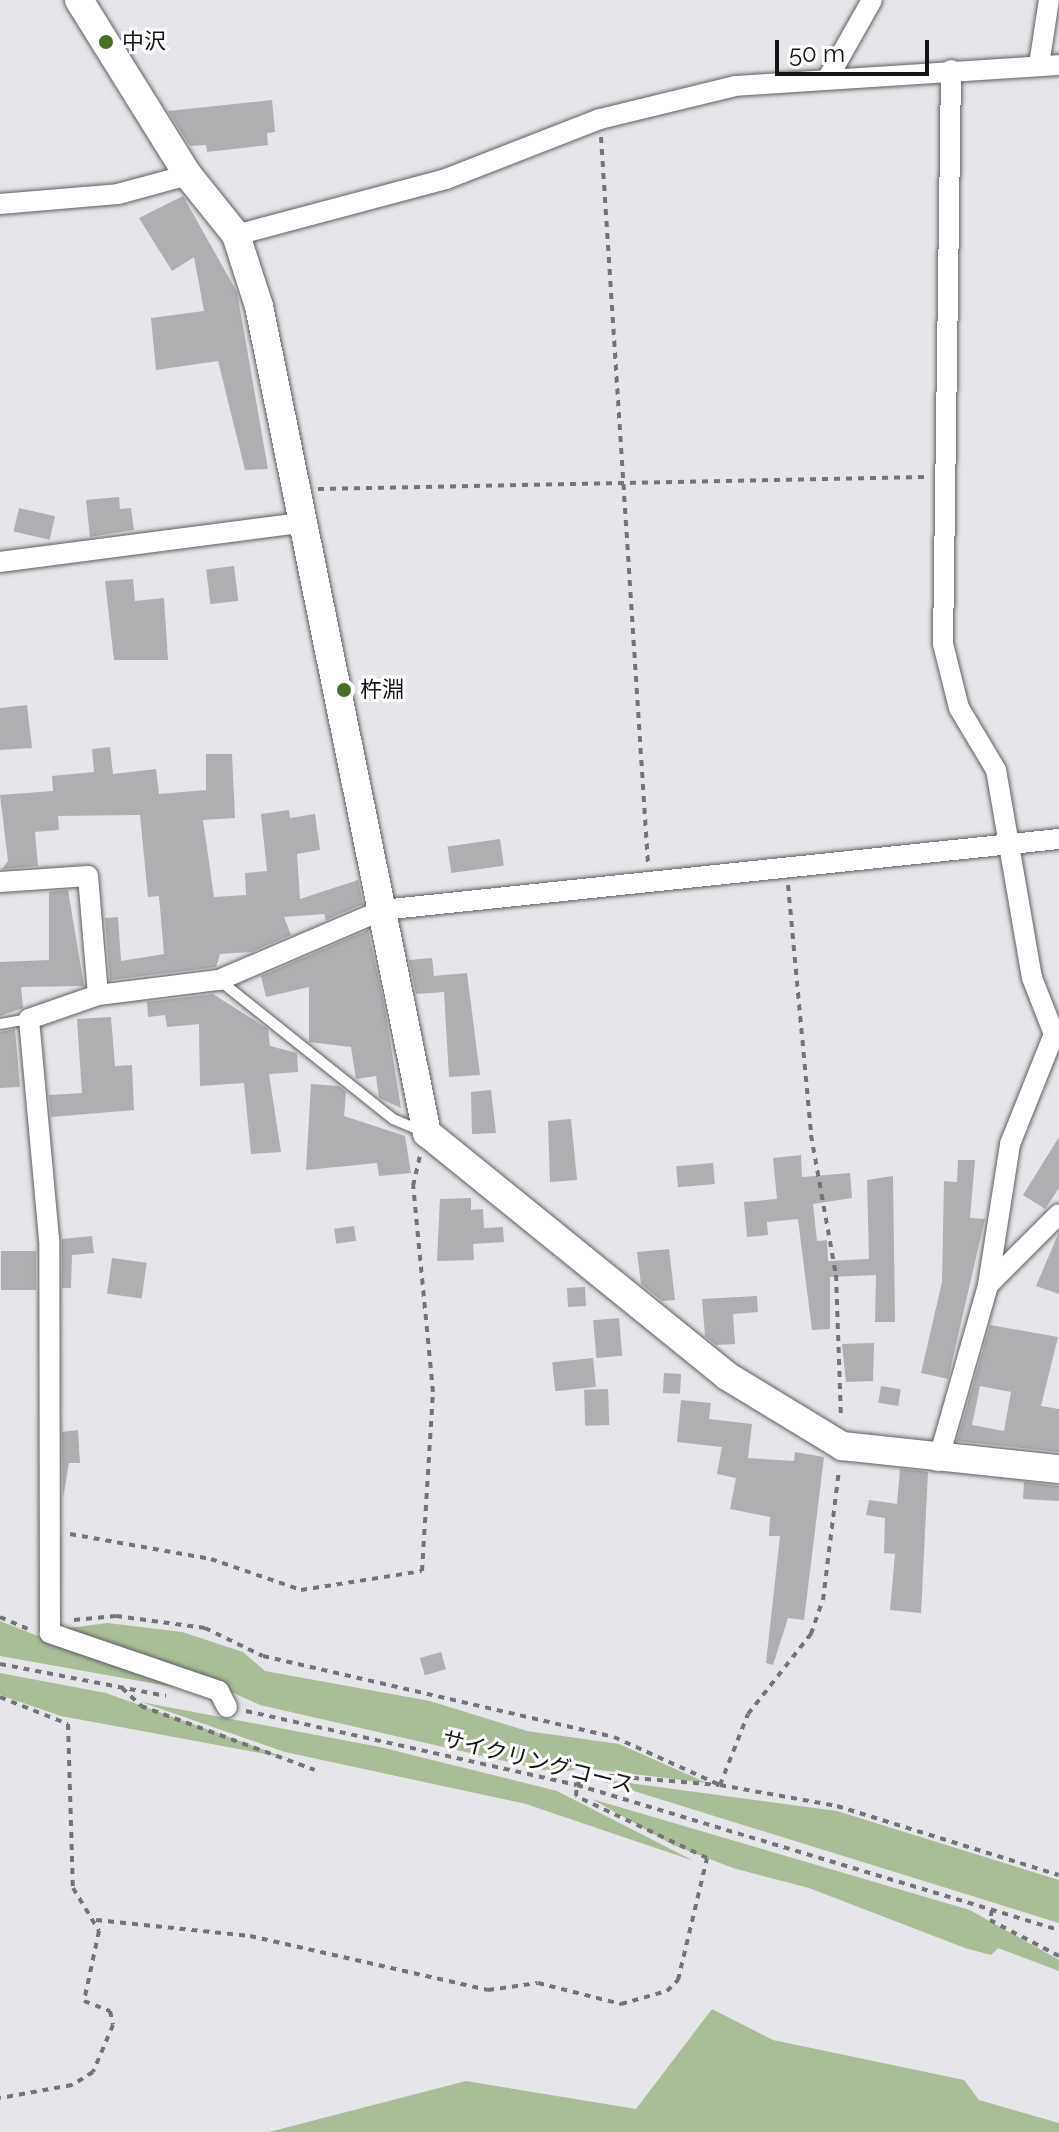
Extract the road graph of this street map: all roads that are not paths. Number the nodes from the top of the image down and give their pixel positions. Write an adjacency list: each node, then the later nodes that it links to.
1 (79, 0): 7 (street)
2 (872, 0): 6 (street)
3 (1049, 0): 4 (street)
4 (1049, 65): 5 (street)
5 (951, 70): 6 (street); 13 (street)
6 (829, 76): 9 (street)
7 (188, 175): 8 (street); 9 (street)
8 (0, 204)
9 (236, 235): 10 (street)
10 (300, 523): 11 (street); 15 (street)
11 (0, 562)
12 (1059, 839): 13 (street)
13 (1013, 841): 15 (street); 22 (street)
14 (0, 882): 17 (street)
15 (382, 910): 16 (street); 20 (street)
16 (219, 980): 17 (street); 20 (lane)
17 (98, 995): 18 (street)
18 (29, 1019): 19 (lane); 25 (street)
19 (0, 1024)
20 (427, 1133): 23 (street)
21 (1059, 1214): 22 (street)
22 (988, 1285): 23 (street)
23 (938, 1461): 24 (street)
24 (1059, 1469)
25 (227, 1707)

